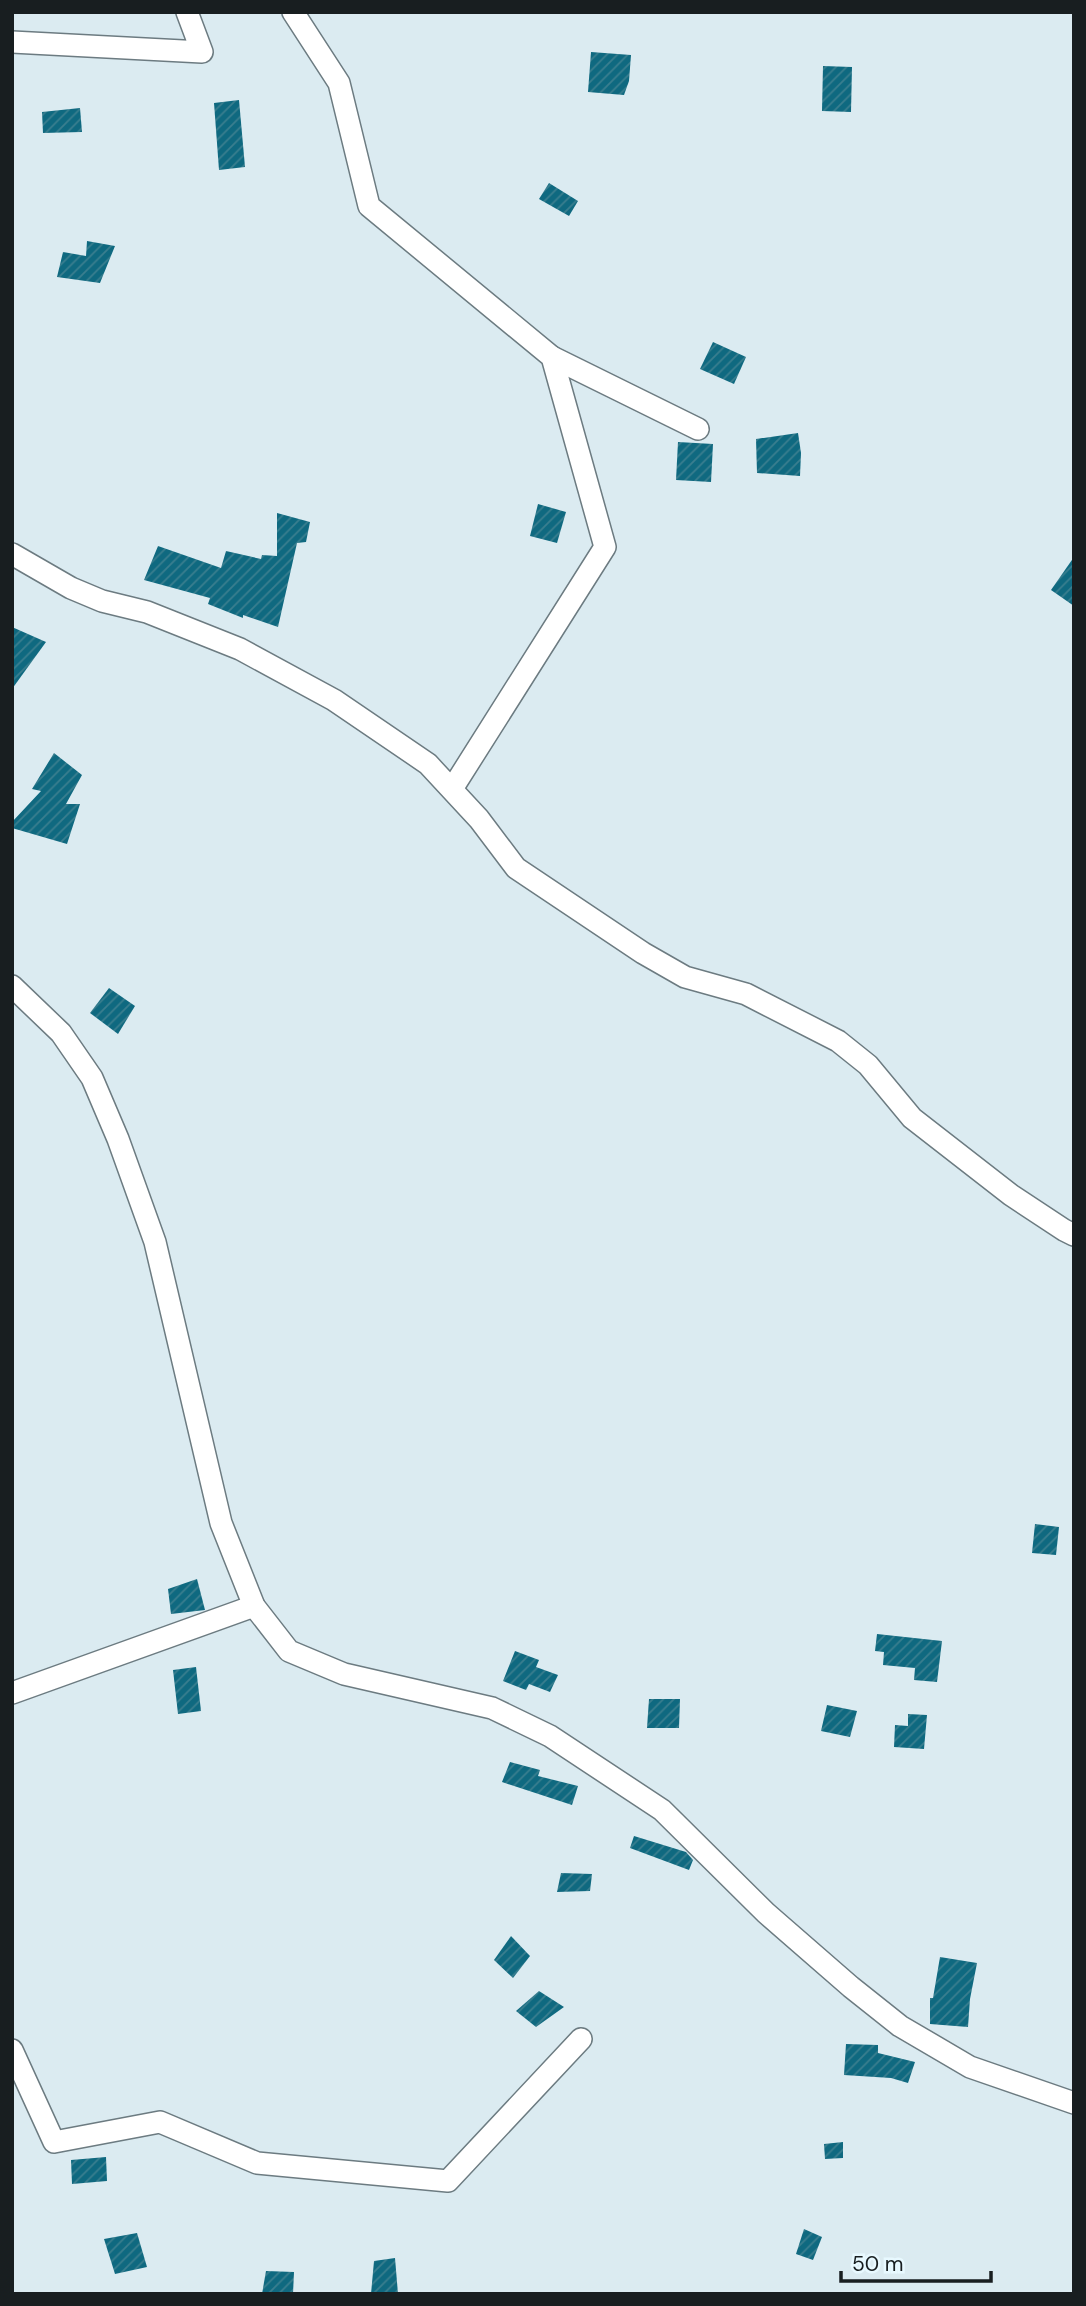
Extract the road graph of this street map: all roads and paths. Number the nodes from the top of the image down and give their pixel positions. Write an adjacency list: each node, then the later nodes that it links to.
1 (187, 12): 3 (street)
2 (293, 12): 4 (street)
3 (12, 41)
4 (552, 357): 5 (street); 7 (street)
5 (698, 429)
6 (12, 555): 7 (street)
7 (452, 789): 9 (street)
8 (12, 986): 10 (street)
9 (1074, 1235)
10 (254, 1606): 11 (street); 14 (street)
11 (12, 1693)
12 (581, 2039): 13 (street)
13 (12, 2050)
14 (1074, 2103)

